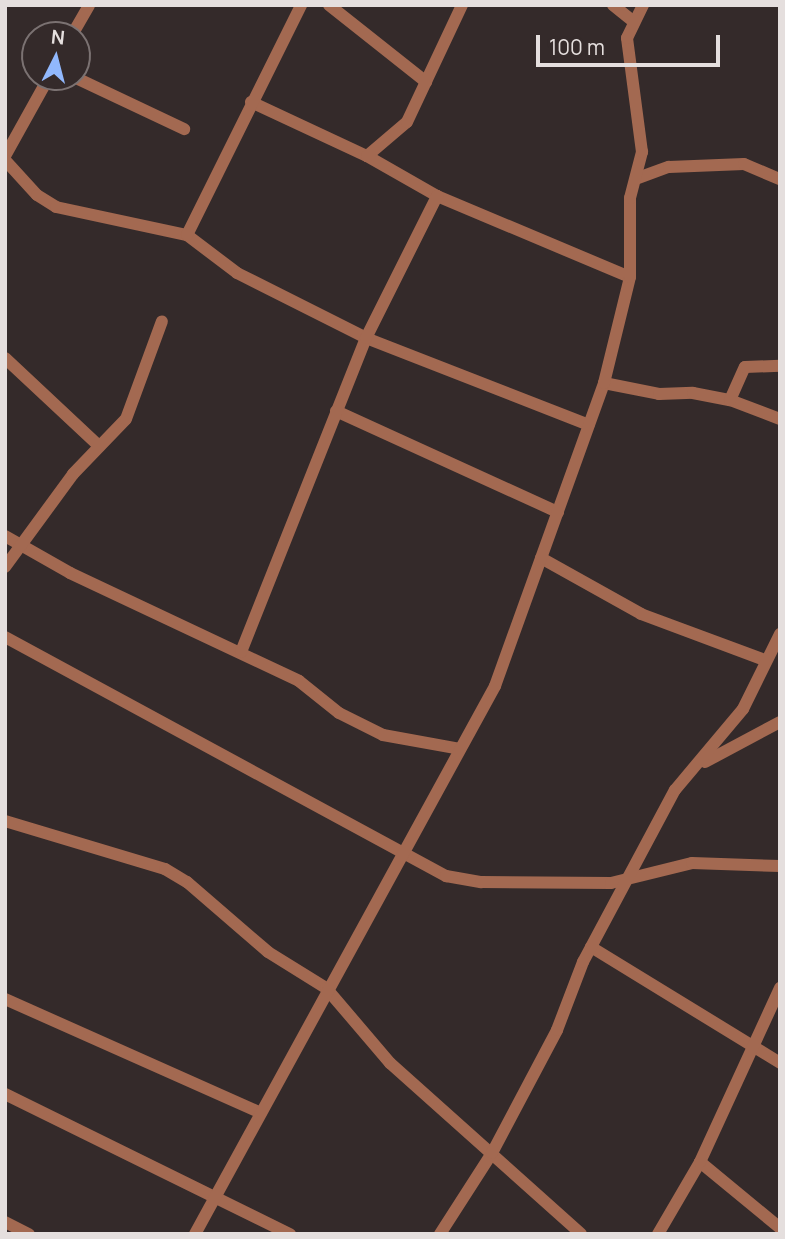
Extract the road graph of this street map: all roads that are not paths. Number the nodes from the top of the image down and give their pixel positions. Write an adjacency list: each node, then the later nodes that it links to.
1 (89, 5): 8 (street)
2 (301, 5): 12 (street)
3 (329, 5): 9 (street)
4 (462, 5): 9 (street)
5 (613, 5): 7 (street)
6 (643, 5): 7 (street)
7 (633, 20): 16 (street)
8 (80, 21)
9 (426, 82): 14 (street)
10 (91, 85): 13 (street)
11 (41, 91): 15 (street)
12 (251, 102): 14 (street); 19 (street)
13 (184, 129)
14 (367, 156): 18 (street)
15 (5, 158): 19 (street)
16 (638, 177): 17 (street); 20 (street)
17 (780, 178)
18 (437, 196): 20 (street); 22 (street)
19 (187, 235): 22 (street)
20 (630, 276): 25 (street)
21 (162, 321): 30 (street)
22 (366, 338): 27 (street); 29 (street)
23 (5, 358): 30 (street)
24 (780, 366): 26 (street)
25 (604, 383): 26 (street); 29 (street)
26 (730, 400): 28 (street)
27 (336, 411): 31 (street); 38 (street)
28 (780, 419)
29 (589, 425): 31 (street)
30 (99, 446): 33 (street)
31 (558, 512): 34 (street)
32 (5, 536): 33 (street)
33 (21, 547): 35 (street); 38 (street)
34 (541, 558): 39 (street); 41 (street)
35 (5, 567)
36 (780, 634): 39 (street)
37 (5, 637): 44 (street)
38 (241, 652): 41 (street)
39 (765, 660): 42 (street)
40 (780, 722): 42 (street)
41 (460, 749): 44 (street)
42 (698, 766): 46 (street)
43 (5, 821): 48 (street)
44 (401, 855): 46 (street); 48 (street)
45 (780, 866): 46 (street)
46 (627, 878): 47 (street)
47 (591, 947): 51 (street); 55 (street)
48 (326, 988): 54 (street); 55 (street)
49 (780, 988): 51 (street)
50 (5, 999): 54 (street)
51 (756, 1048): 52 (street); 56 (street)
52 (780, 1063)
53 (5, 1094): 57 (street)
54 (261, 1113): 57 (street)
55 (492, 1153): 63 (street); 64 (street)
56 (700, 1162): 59 (street); 65 (street)
57 (214, 1200): 61 (street); 62 (street)
58 (5, 1222): 60 (street)
59 (780, 1228)
60 (29, 1234)
61 (195, 1234)
62 (290, 1234)
63 (440, 1234)
64 (581, 1234)
65 (658, 1234)

